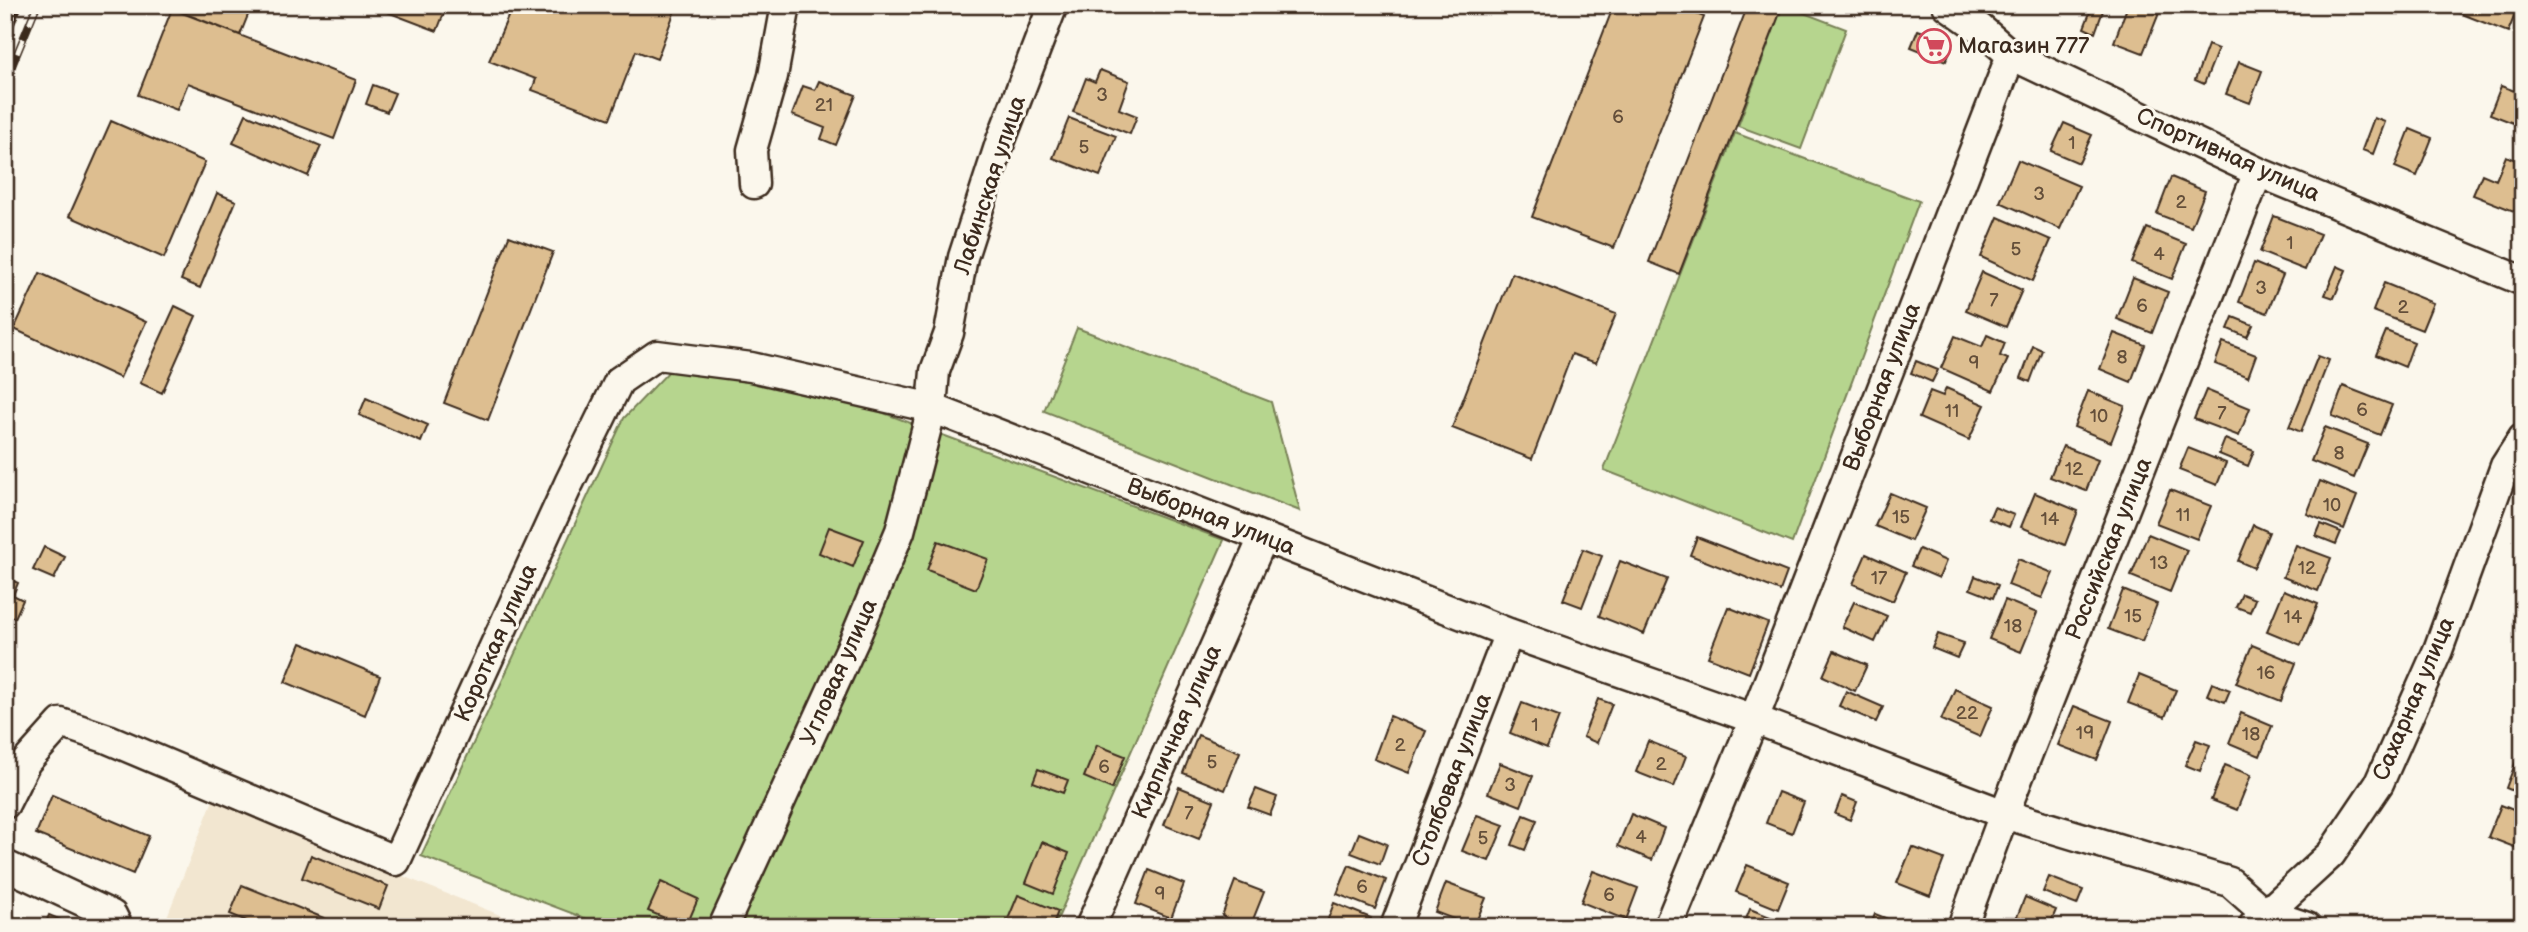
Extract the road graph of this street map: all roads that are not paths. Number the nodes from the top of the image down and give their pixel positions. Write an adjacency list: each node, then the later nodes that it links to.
1 (786, 5): 6 (street)
2 (1053, 5): 9 (street, Лабинская улица)
3 (1947, 5): 4 (street, Спортивная улица)
4 (2011, 55): 5 (street, Спортивная улица); 13 (street, Выборная улица)
5 (2258, 172): 7 (street, Спортивная улица); 15 (street, Российская улица)
6 (754, 184)
7 (2523, 281)
8 (657, 355): 9 (street, Выборная улица); 14 (street, Короткая улица)
9 (932, 408): 11 (street, Выборная улица); 19 (street, Угловая улица)
10 (2523, 438): 17 (street, Сахарная улица)
11 (1263, 538): 12 (street, Выборная улица); 20 (street, Кирпичная улица)
12 (1509, 633): 13 (street, Выборная улица); 21 (street, Столбовая улица)
13 (1754, 719): 15 (street, Выборная улица); 22 (street, Выборная улица)
14 (5, 804)
15 (2004, 814): 17 (street, Выборная улица); 23 (street, Российская улица)
16 (5, 865): 18 (street)
17 (2259, 920): 24 (street)
18 (118, 927)
19 (723, 927)
20 (1090, 927)
21 (1395, 927)
22 (1668, 927)
23 (1962, 927)
24 (2307, 927)

